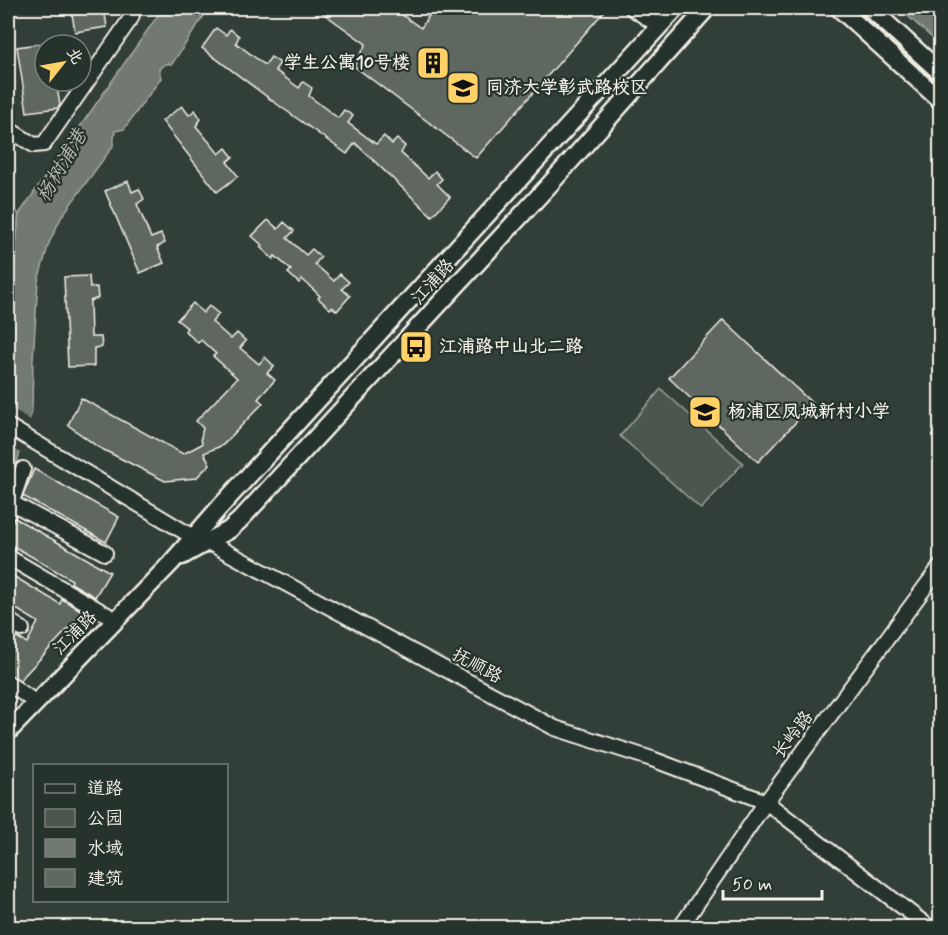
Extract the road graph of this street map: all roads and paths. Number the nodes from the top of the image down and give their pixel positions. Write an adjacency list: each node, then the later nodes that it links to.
1 (134, 8): 10 (street)
2 (632, 8): 7 (street)
3 (676, 8): 14 (main road, 江浦路)
4 (707, 8): 14 (main road, 江浦路)
5 (839, 8): 9 (main road)
6 (870, 8): 8 (main road)
7 (659, 26)
8 (940, 72)
9 (940, 100)
10 (8, 129)
11 (8, 426): 14 (street, 抚顺路)
12 (23, 469): 13 (street)
13 (10, 508): 15 (street)
14 (200, 539): 19 (main road, 江浦路); 24 (street, 抚顺路)
15 (105, 554)
16 (8, 557): 19 (street)
17 (940, 567): 24 (street, 长岭路)
18 (8, 620): 20 (street)
19 (116, 620): 22 (main road, 江浦路)
20 (22, 629)
21 (8, 683): 22 (street)
22 (34, 702): 23 (main road, 江浦路)
23 (8, 732)
24 (766, 802): 25 (street, 长岭路); 26 (street, 抚顺路)
25 (680, 927)
26 (930, 927)

